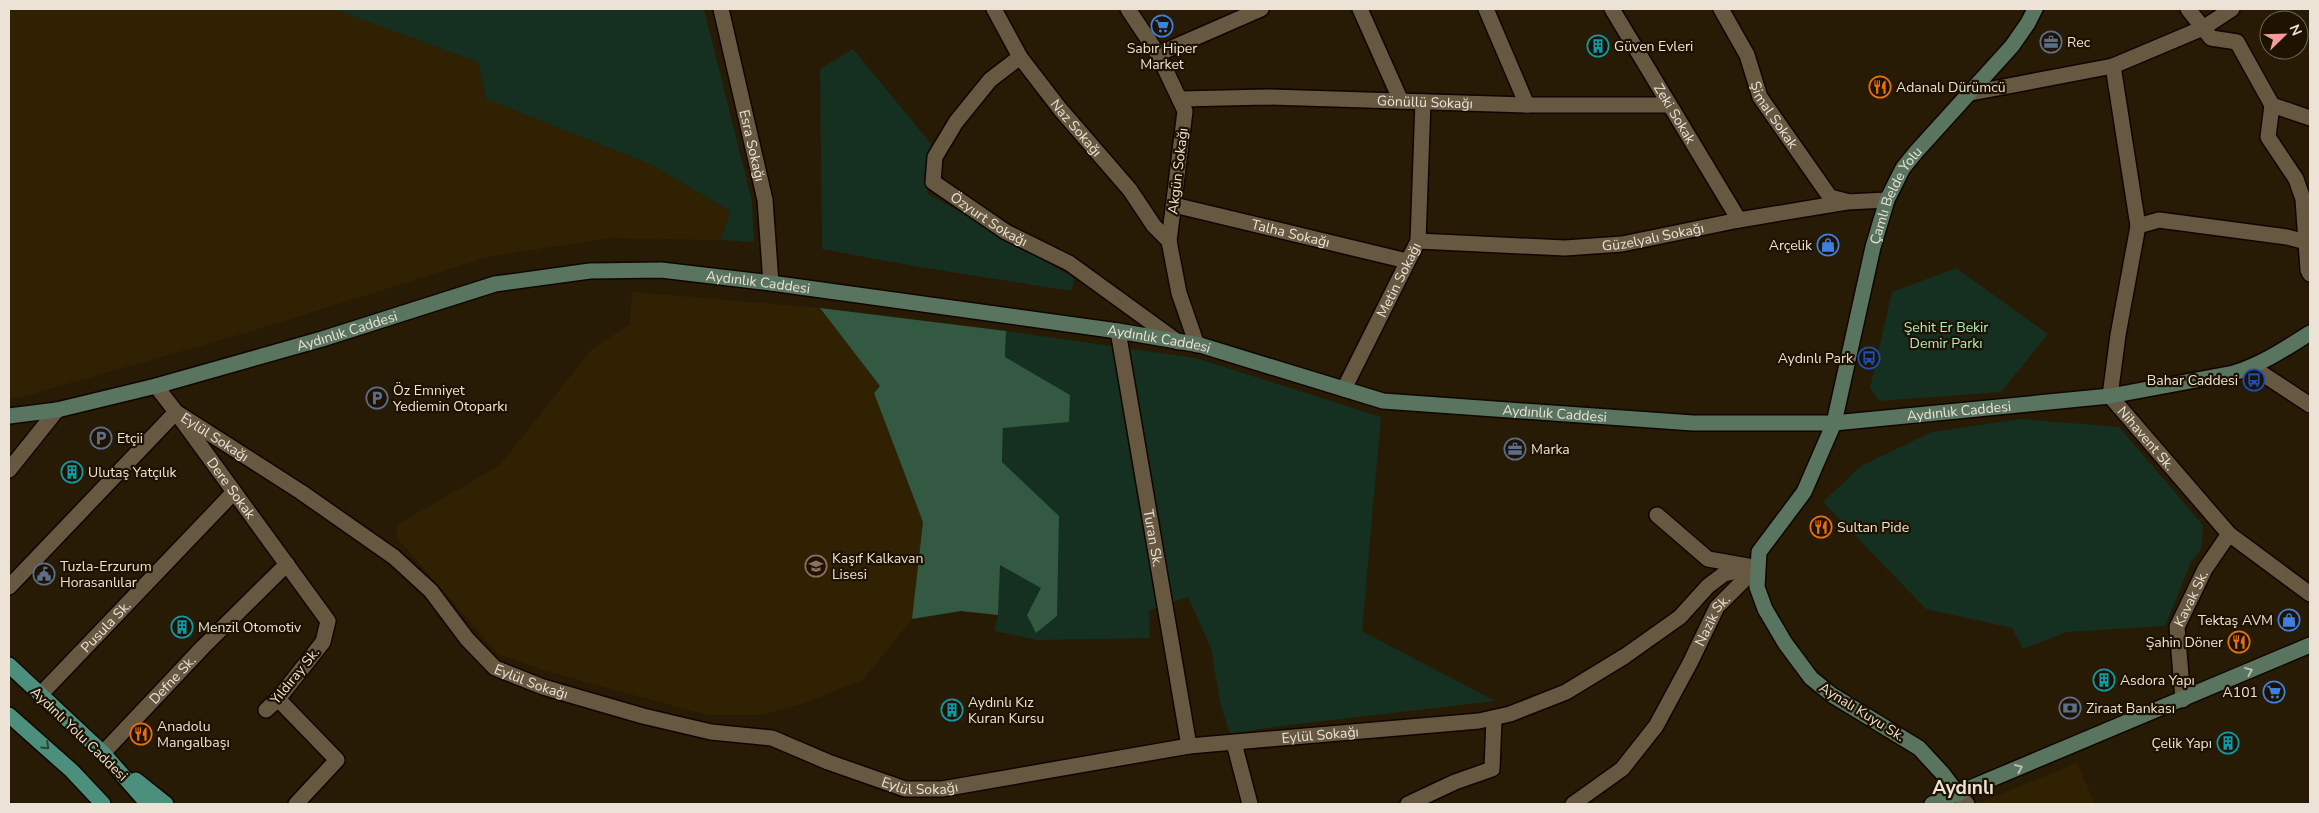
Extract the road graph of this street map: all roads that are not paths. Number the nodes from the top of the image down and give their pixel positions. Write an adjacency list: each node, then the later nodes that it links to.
1 (721, 9): 34 (street, Esra Sokağı)
2 (994, 9): 14 (street, Naz Sokağı)
3 (1128, 9): 13 (street, Akgün Sokağı)
4 (1261, 9): 13 (street)
5 (1360, 9): 18 (street)
6 (1486, 9): 20 (street)
7 (1612, 9): 21 (street, Zeki Sokak)
8 (1721, 9): 25 (street, Şimal Sokak)
9 (2035, 9): 16 (street, Çamlı Belde Yolu)
10 (2188, 9): 12 (street)
11 (2232, 9): 12 (street)
12 (2203, 28): 15 (street); 22 (street)
13 (1158, 54): 17 (street, Akgün Sokağı)
14 (1020, 57): 29 (street, Naz Sokağı); 37 (street, Özyurt Sokağı)
15 (2113, 66): 16 (street); 28 (street, Nihavent Sk.)
16 (1971, 92): 24 (street, Çamlı Belde Yolu)
17 (1181, 99): 18 (street, Gönüllü Sokağı); 26 (street, Akgün Sokağı)
18 (1400, 101): 19 (street, Gönüllü Sokağı)
19 (1423, 102): 20 (street, Gönüllü Sokağı); 30 (street, Metin Sokağı)
20 (1527, 105): 21 (street, Gönüllü Sokağı)
21 (1669, 105): 27 (street, Zeki Sokak)
22 (2272, 105): 23 (street); 31 (street)
23 (2310, 118)
24 (1887, 200): 25 (street, Güzelyalı Sokağı); 47 (street, Çamlı Belde Yolu)
25 (1847, 202): 27 (street, Güzelyalı Sokağı)
26 (1174, 205): 29 (street, Akgün Sokağı); 32 (street, Talha Sokağı)
27 (1739, 220): 30 (street, Güzelyalı Sokağı)
28 (2138, 226): 31 (street); 42 (street, Nihavent Sk.)
29 (1169, 241): 38 (street, Akgün Sokağı)
30 (1418, 241): 32 (street, Metin Sokağı)
31 (2308, 242): 33 (street)
32 (1407, 261): 41 (street, Metin Sokağı)
33 (2310, 274)
34 (771, 283): 35 (street, Aydınlık Caddesi); 40 (street, Aydınlık Caddesi)
35 (1118, 331): 37 (street, Aydınlık Caddesi); 65 (street, Turan Sk.)
36 (2310, 333): 39 (street, Aydınlık Caddesi)
37 (1178, 342): 38 (street, Aydınlık Caddesi)
38 (1197, 345): 41 (street, Aydınlık Caddesi)
39 (2252, 367): 42 (street, Aydınlık Caddesi); 43 (street)
40 (156, 386): 44 (street, Aydınlık Caddesi); 45 (street, Eylül Sokağı)
41 (1344, 389): 47 (street, Aydınlık Caddesi)
42 (2110, 396): 47 (street, Aydınlık Caddesi); 51 (street, Nihavent Sk.)
43 (2310, 405)
44 (57, 410): 46 (street, Aydınlık Caddesi); 48 (street)
45 (176, 412): 49 (street, Dere Sokak); 54 (street); 67 (street, Eylül Sokağı)
46 (9, 416)
47 (1834, 423): 53 (street, Nazik Sk.)
48 (9, 470)
49 (233, 493): 52 (street, Dere Sokak); 58 (street, Pusula Sk.)
50 (1657, 515): 53 (street)
51 (2229, 534): 55 (street, Nihavent Sk.); 60 (street, Kavak Sk.)
52 (287, 564): 59 (street, Yıldıray Sk.); 66 (street, Defne Sk.)
53 (1757, 567): 63 (street, Eylül Sokağı); 68 (street, Aynalı Kuyu Sk.); 75 (street, Nazik Sk.)
54 (9, 587)
55 (2310, 594)
56 (2310, 645): 60 (street, one-way to 56)
57 (9, 665): 58 (main road, Aydınlı Yolu Caddesi)
58 (40, 695): 66 (main road, Aydınlı Yolu Caddesi)
59 (278, 699): 61 (street, Yıldıray Sk.); 72 (street)
60 (2183, 700): 68 (street, one-way to 60)
61 (266, 710)
62 (9, 715): 69 (main road, one-way to 69)
63 (1494, 718): 64 (street, Eylül Sokağı); 74 (street)
64 (1234, 743): 65 (street, Eylül Sokağı); 73 (street)
65 (1189, 746): 67 (street, Eylül Sokağı)
66 (103, 753): 70 (main road, Aydınlı Yolu Caddesi); 71 (main road)
67 (906, 797)
68 (1963, 799): 76 (street); 77 (street)
69 (102, 804)
70 (148, 804)
71 (166, 804)
72 (296, 804)
73 (1250, 804)
74 (1408, 804)
75 (1573, 804)
76 (1932, 804)
77 (1943, 804)

